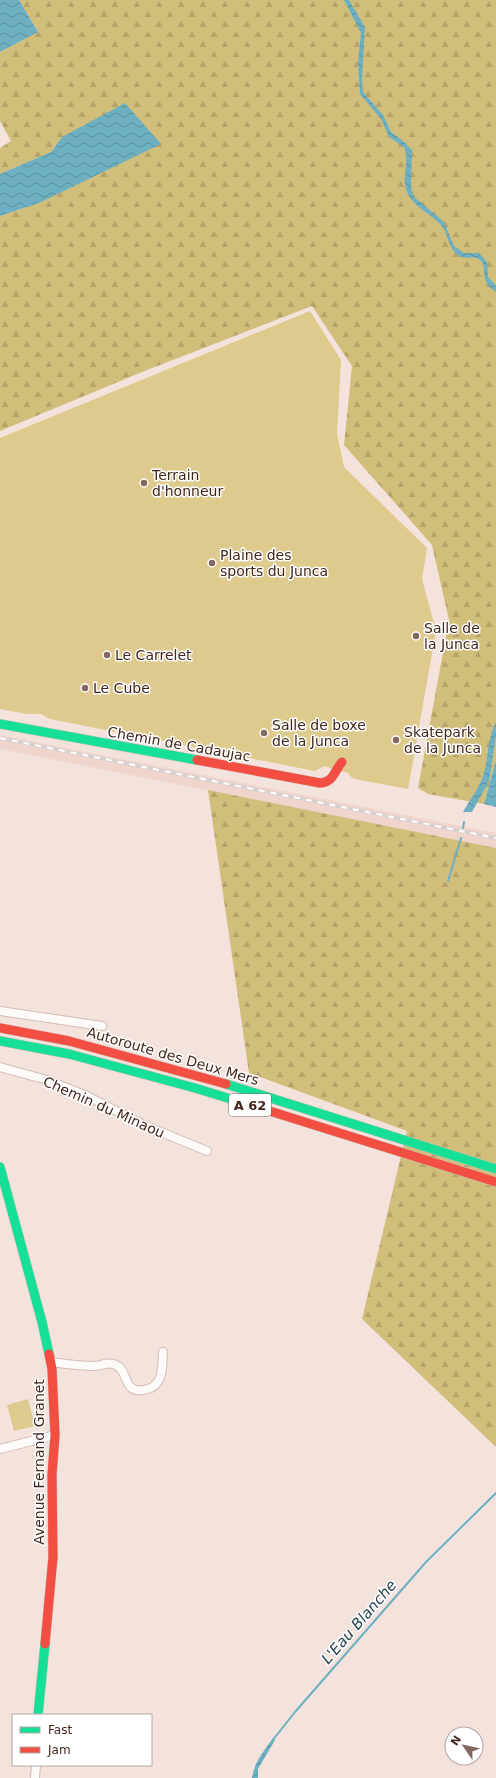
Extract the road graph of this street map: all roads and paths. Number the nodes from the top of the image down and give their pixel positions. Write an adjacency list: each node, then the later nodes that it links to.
1 (0, 724): 2 (main road, Chemin de Cadaujac)
2 (342, 762)
3 (0, 1011): 4 (street)
4 (102, 1026)
5 (0, 1028): 10 (main road, Autoroute des Deux Mers / A 62)
6 (0, 1041): 11 (main road, Autoroute des Deux Mers / A 62)
7 (0, 1067): 8 (street, Chemin du Minaou)
8 (207, 1151)
9 (0, 1168): 12 (main road, Avenue Fernand Granet)
10 (496, 1169)
11 (496, 1182)
12 (4, 1198): 14 (main road, Avenue Fernand Granet)
13 (163, 1352): 14 (street)
14 (51, 1362): 15 (main road, Avenue Fernand Granet)
15 (55, 1435): 16 (street); 17 (main road, Avenue Fernand Granet)
16 (0, 1448)
17 (38, 1714)
18 (36, 1766): 19 (street)
19 (35, 1778)

